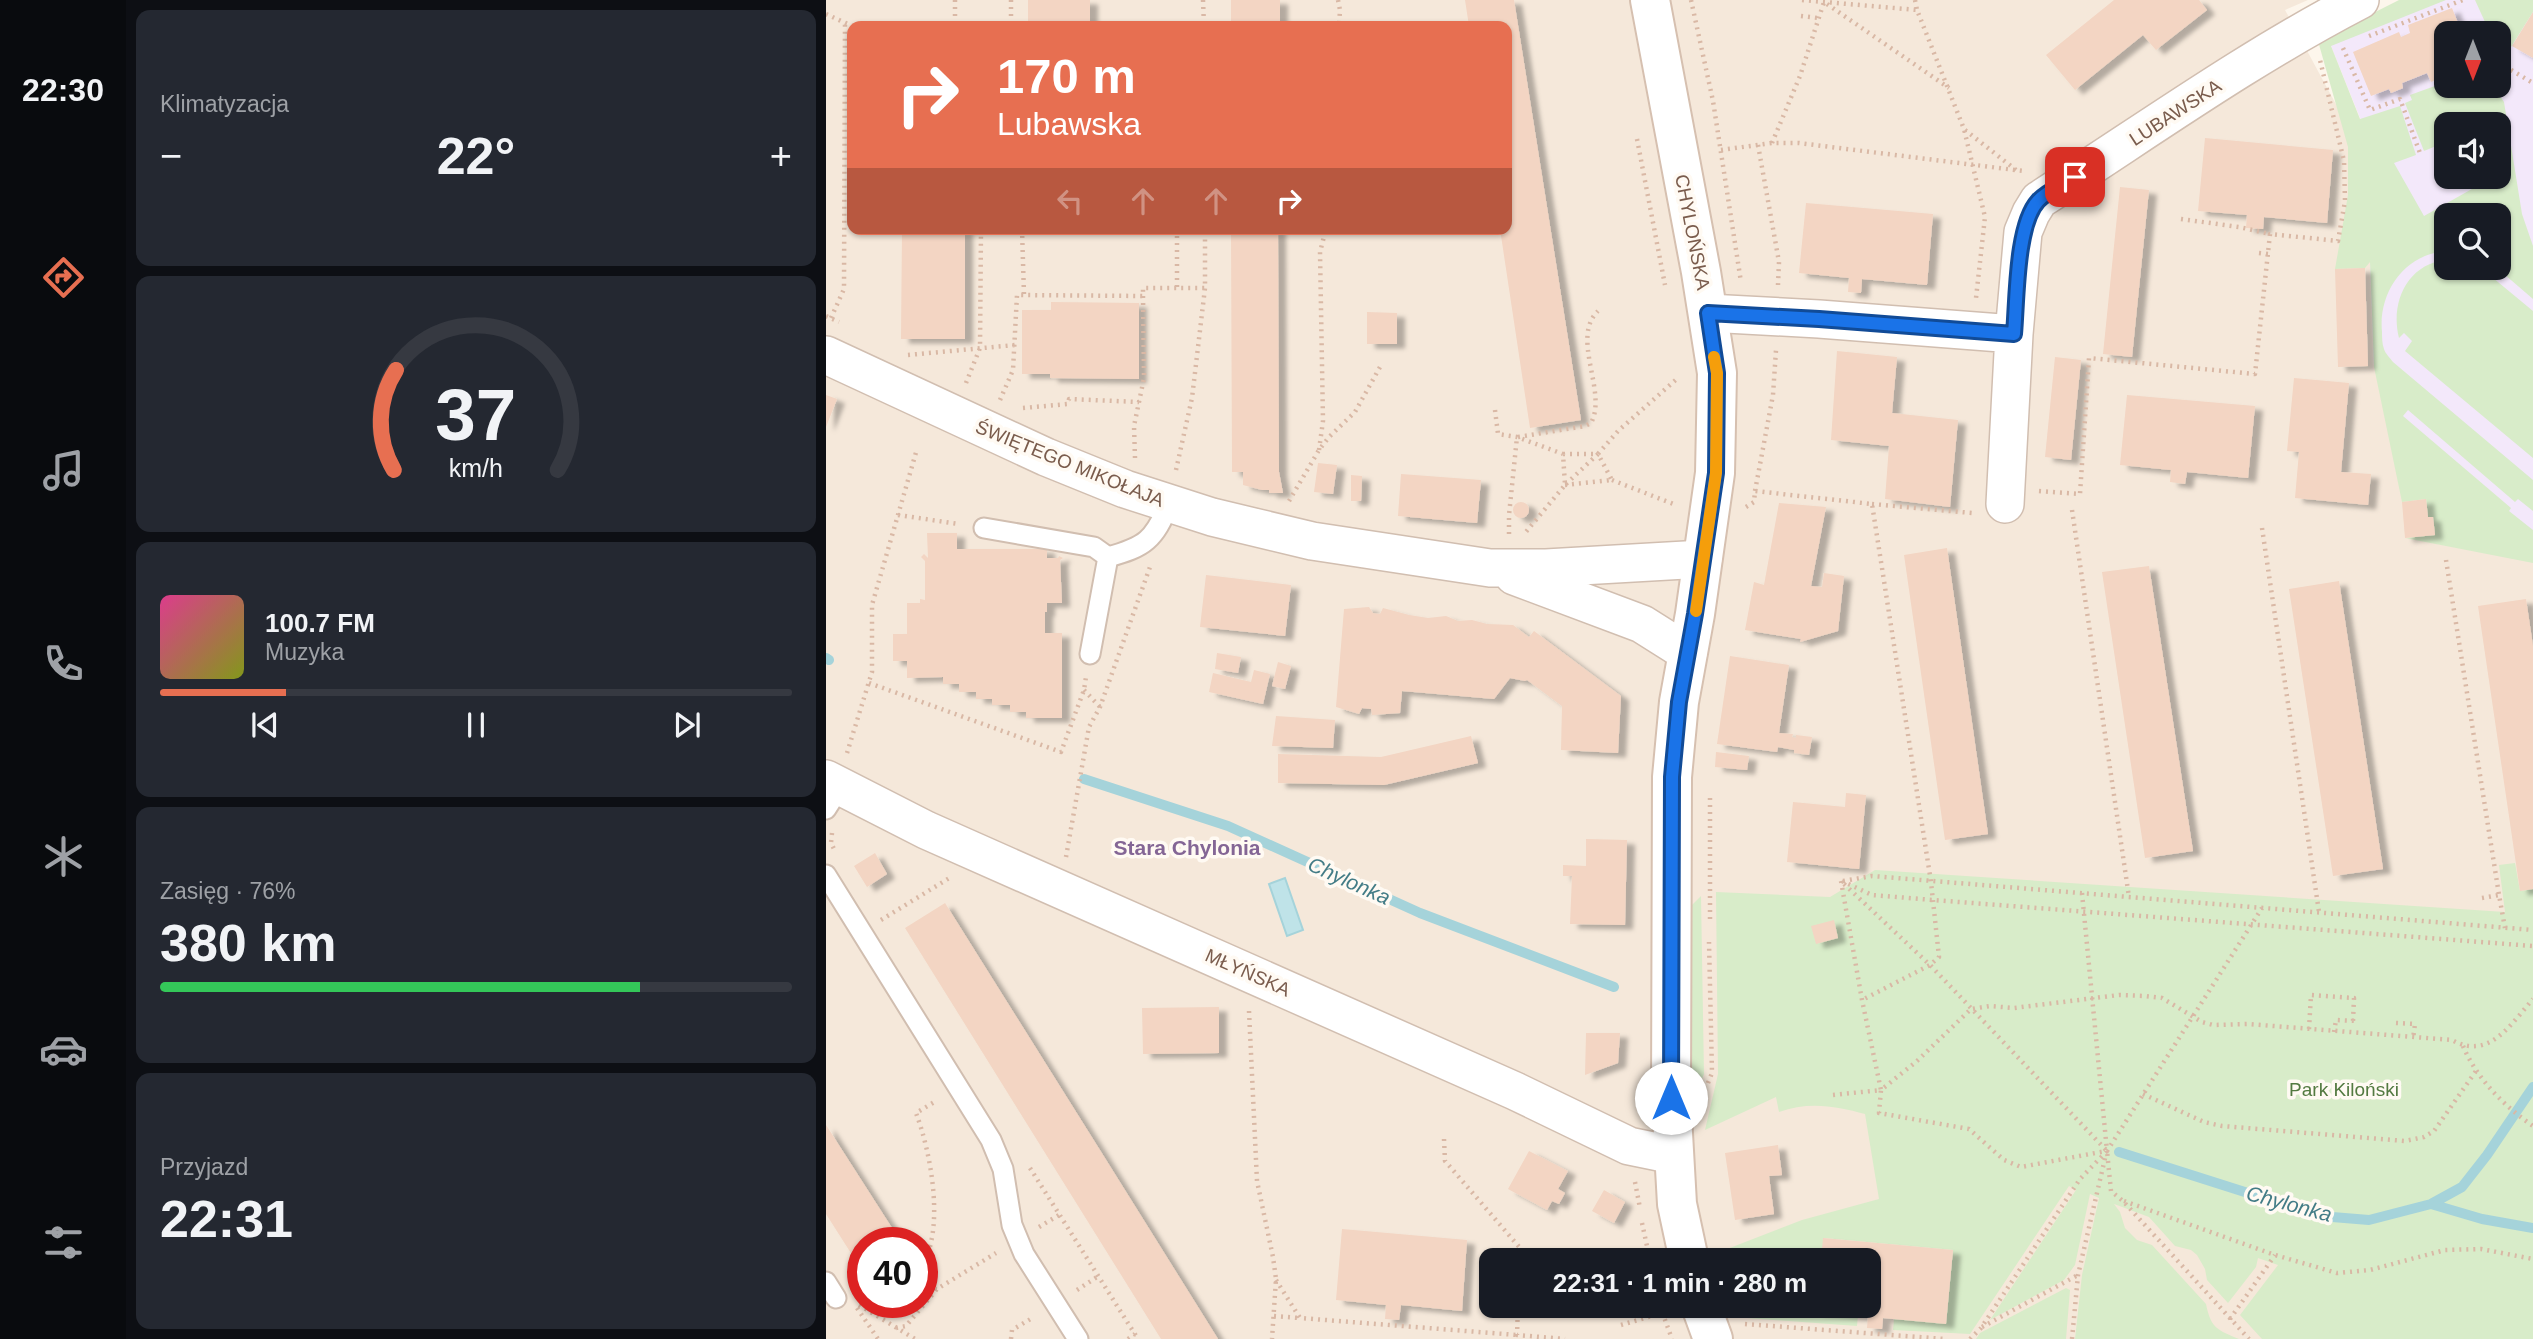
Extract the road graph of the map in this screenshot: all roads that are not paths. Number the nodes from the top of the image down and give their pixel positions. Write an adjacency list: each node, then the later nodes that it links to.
1 (1650, 0): 3 (street, CHYLOŃSKA)
2 (2360, 0): 4 (street, LUBAWSKA)
3 (1708, 313): 4 (street); 11 (street, CHYLOŃSKA)
4 (2014, 334): 7 (street, LUBAWSKA)
5 (826, 355): 6 (street, ŚWIĘTEGO MIKOŁAJA)
6 (1172, 489): 9 (street, ŚWIĘTEGO MIKOŁAJA); 10 (lane)
7 (2005, 496)
8 (984, 528): 10 (lane)
9 (1500, 554): 11 (street, ŚWIĘTEGO MIKOŁAJA); 12 (street, ŚWIĘTEGO MIKOŁAJA)
10 (1108, 557): 13 (lane)
11 (1703, 559): 12 (street, CHYLOŃSKA)
12 (1688, 653): 16 (street, CHYLOŃSKA)
13 (1089, 663)
14 (834, 783): 16 (street, MŁYŃSKA)
15 (826, 875): 20 (lane)
16 (1673, 1155): 17 (street, CHYLOŃSKA)
17 (1687, 1248)
18 (1713, 1318): 19 (street)
19 (1725, 1331)
20 (1078, 1339)

